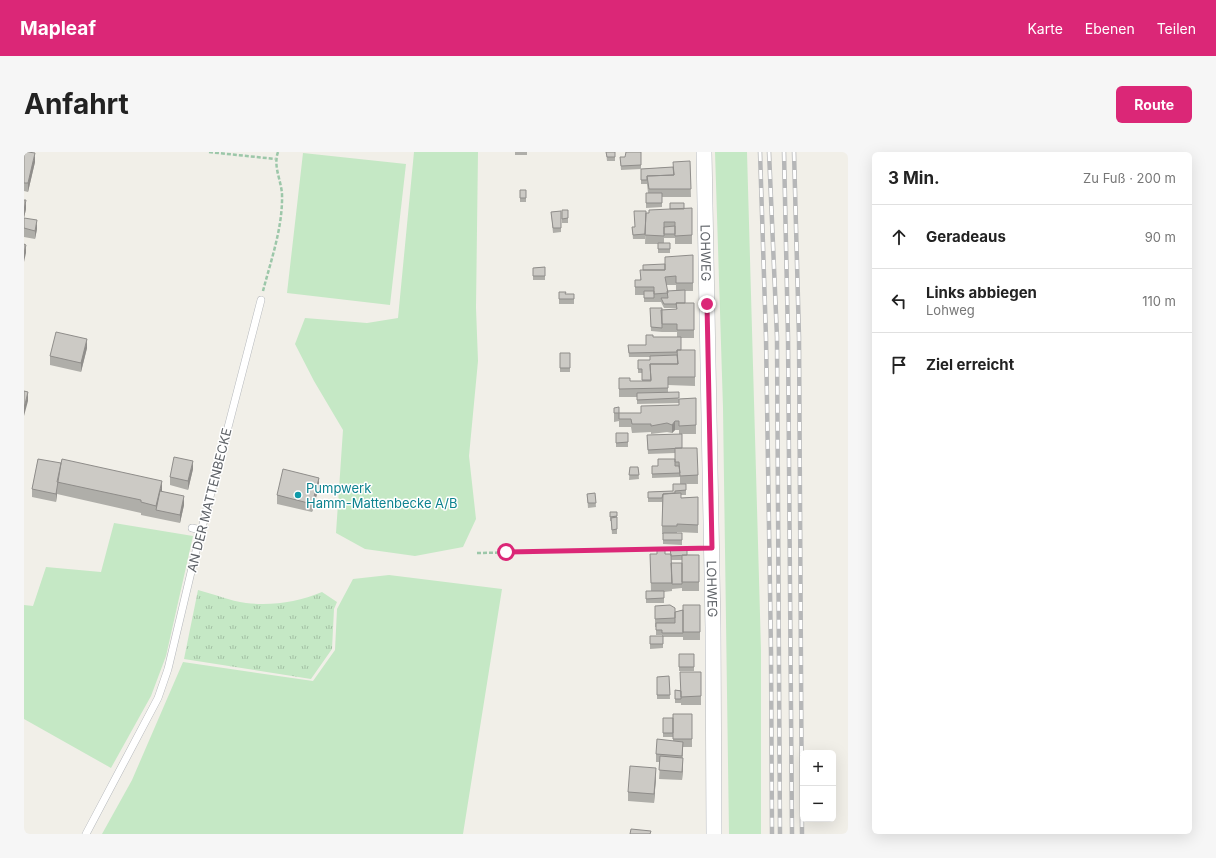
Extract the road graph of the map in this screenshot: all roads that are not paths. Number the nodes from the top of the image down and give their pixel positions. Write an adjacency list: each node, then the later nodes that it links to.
1 (704, 152): 6 (street, LOHWEG)
2 (261, 300): 4 (lane, AN DER MATTENBECKE)
3 (192, 528): 4 (lane)
4 (201, 530): 5 (lane, AN DER MATTENBECKE)
5 (86, 834)
6 (714, 834)

